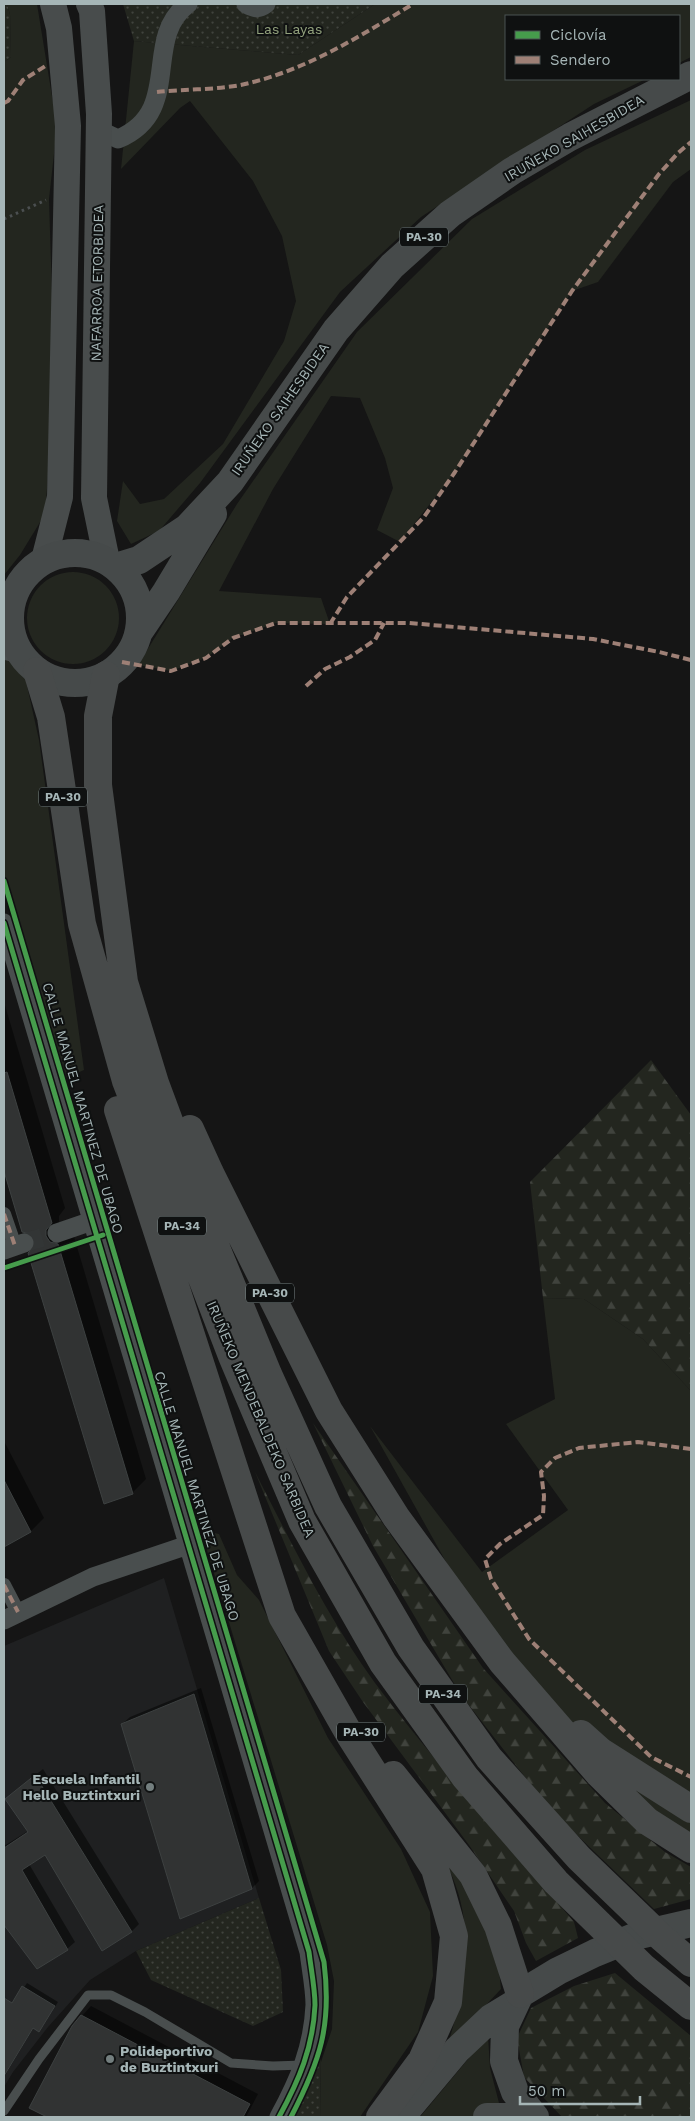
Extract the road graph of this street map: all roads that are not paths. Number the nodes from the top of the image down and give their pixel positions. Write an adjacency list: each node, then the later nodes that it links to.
1 (53, 4): 9 (main road)
2 (89, 4): 7 (main road, NAFARROA ETORBIDEA)
3 (188, 4): 7 (street)
4 (246, 4): 5 (street)
5 (266, 4)
6 (691, 75): 8 (highway, IRUÑEKO SAIHESBIDEA / PA-30)
7 (99, 130): 10 (main road, NAFARROA ETORBIDEA)
8 (230, 482): 10 (highway, IRUÑEKO SAIHESBIDEA / PA-30); 12 (highway, IRUÑEKO SAIHESBIDEA / PA-30)
9 (44, 560): 10 (highway, PA-30); 11 (highway, PA-30)
10 (112, 564): 12 (highway, PA-30)
11 (8, 602): 13 (highway, PA-30)
12 (139, 632): 14 (highway, PA-30)
13 (20, 658): 14 (highway, PA-30); 17 (highway, PA-30)
14 (106, 675): 15 (highway, PA-30)
15 (111, 888): 26 (highway, PA-30); 30 (highway, IRUÑEKO MENDEBALDEKO SARBIDEA / PA-34)
16 (4, 923): 19 (street)
17 (82, 924): 22 (highway, PA-30); 32 (highway, IRUÑEKO MENDEBALDEKO SARBIDEA / PA-34)
18 (4, 1214): 21 (street)
19 (92, 1221): 20 (street); 23 (street)
20 (57, 1233)
21 (14, 1246)
22 (229, 1452): 31 (highway, PA-30); 36 (highway, PA-30)
23 (188, 1545): 25 (street); 33 (street)
24 (4, 1585): 25 (street)
25 (11, 1616)
26 (502, 1662): 27 (highway); 28 (highway, PA-30)
27 (691, 1809)
28 (691, 1849)
29 (691, 1923): 31 (highway)
30 (691, 1963)
31 (517, 1999): 37 (highway); 39 (highway)
32 (691, 2006)
33 (304, 2065): 34 (lane); 35 (street)
34 (4, 2111)
35 (279, 2117)
36 (380, 2117)
37 (401, 2117)
38 (487, 2117): 39 (highway)
39 (535, 2117)

